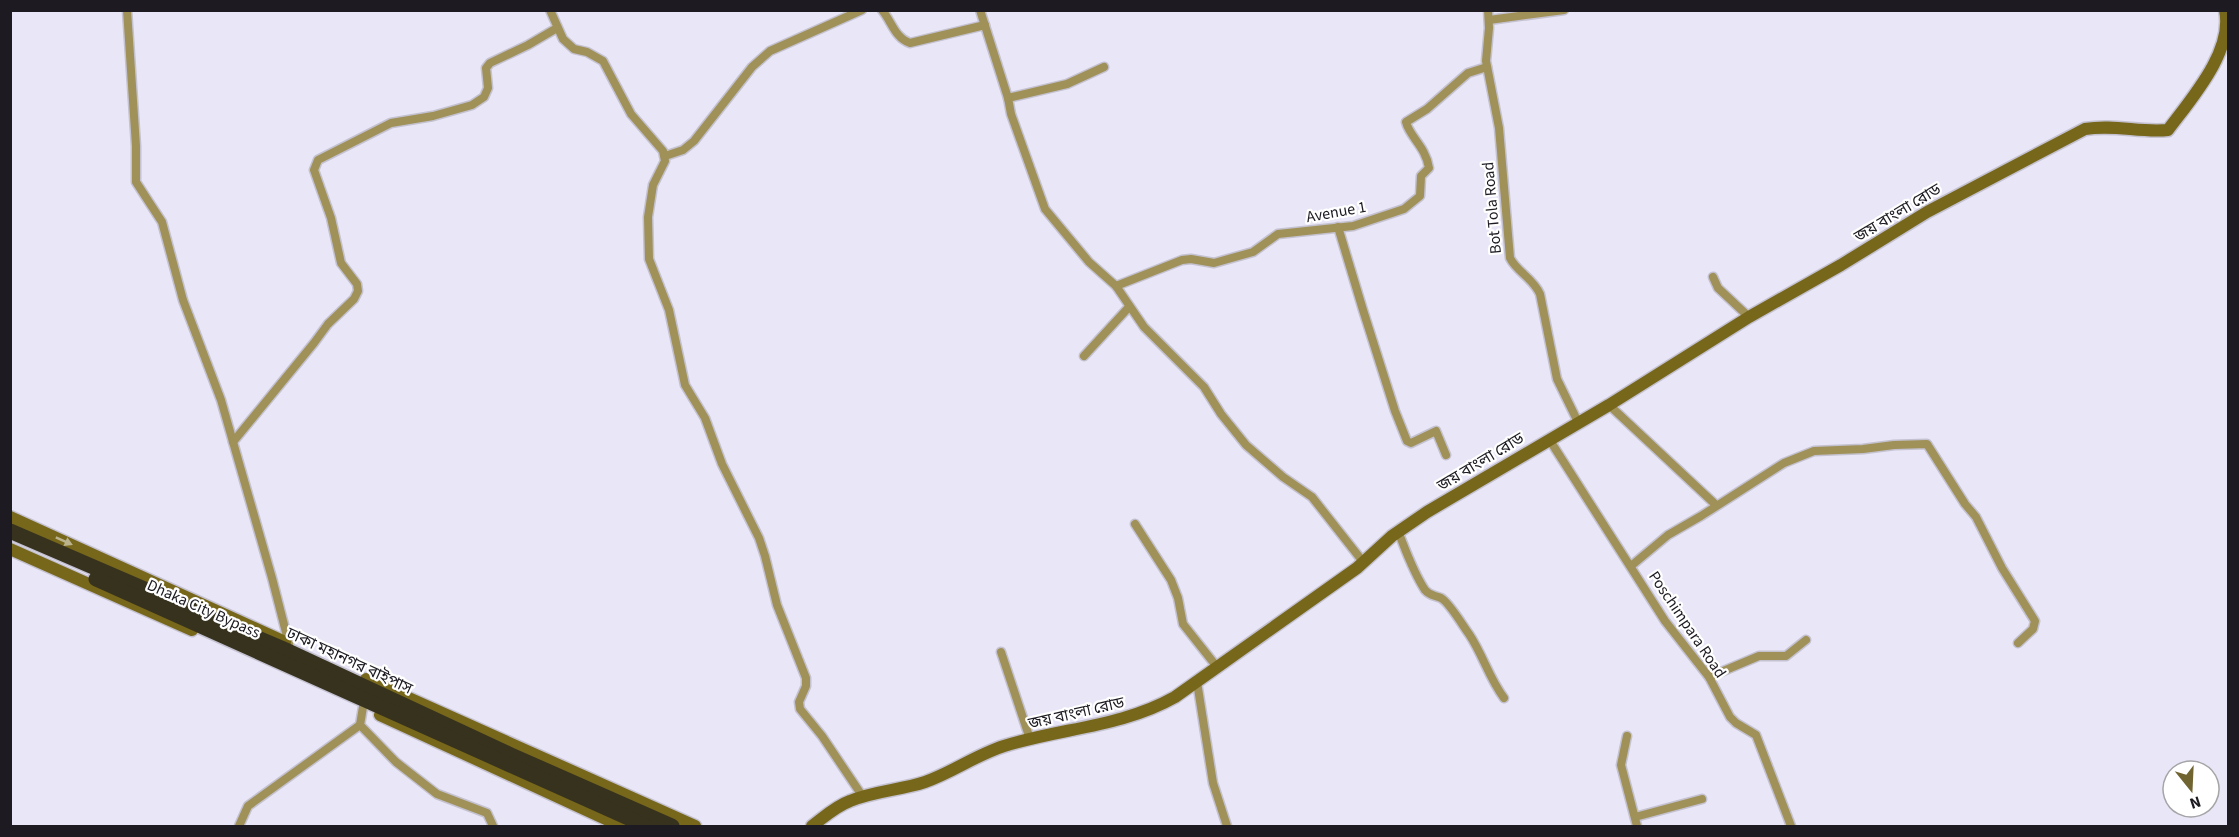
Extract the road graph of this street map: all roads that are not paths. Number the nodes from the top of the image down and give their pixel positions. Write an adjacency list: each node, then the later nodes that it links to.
1 (127, 10): 26 (street)
2 (550, 10): 12 (street)
3 (862, 10): 16 (street)
4 (882, 10): 11 (street)
5 (980, 10): 11 (street)
6 (1488, 10): 9 (street, Bot Tola Road)
7 (1564, 10): 9 (street)
8 (2225, 10): 10 (street)
9 (1489, 20): 14 (street, Bot Tola Road)
10 (2228, 22): 21 (street, জয় বাংলা রোড)
11 (985, 26): 15 (street)
12 (557, 28): 16 (street); 26 (street)
13 (1104, 67): 15 (street)
14 (1487, 67): 17 (street, Avenue 1); 24 (street, Bot Tola Road)
15 (1008, 98): 19 (street)
16 (665, 156): 49 (street)
17 (1338, 227): 19 (street, Avenue 1); 27 (street)
18 (1713, 276): 21 (street)
19 (1116, 286): 20 (street)
20 (1129, 307): 22 (street); 35 (street)
21 (1749, 317): 23 (street, জয় বাংলা রোড)
22 (1084, 356)
23 (1609, 405): 24 (street, জয় বাংলা রোড); 28 (street)
24 (1578, 422): 25 (street, জয় বাংলা রোড)
25 (1549, 440): 32 (street, জয় বাংলা রোড); 36 (street, Poschimpara Road)
26 (233, 442): 39 (street)
27 (1446, 456)
28 (1716, 505): 36 (street); 38 (street)
29 (10, 517): 39 (street, one-way to 39)
30 (1135, 524): 41 (street)
31 (10, 531): 56 (highway, ঢাকা মহানগর বাইপাস)
32 (1398, 531): 35 (street, জয় বাংলা রোড); 44 (street)
33 (10, 540): 55 (highway, Dhaka City Bypass)
34 (10, 549): 45 (street)
35 (1364, 563): 41 (street, জয় বাংলা রোড)
36 (1631, 566): 42 (street, Poschimpara Road)
37 (1806, 640): 42 (street)
38 (2018, 642)
39 (289, 644): 57 (street)
40 (1001, 652): 48 (street)
41 (1217, 667): 43 (street, জয় বাংলা রোড)
42 (1709, 677): 61 (street, Poschimpara Road)
43 (1197, 682): 48 (street, জয় বাংলা রোড); 59 (street)
44 (1504, 698)
45 (363, 706): 46 (street); 54 (street)
46 (360, 724): 52 (street); 53 (street)
47 (1627, 736): 51 (street)
48 (1030, 739): 49 (street, জয় বাংলা রোড)
49 (863, 797): 58 (street, জয় বাংলা রোড)
50 (1702, 799): 51 (street)
51 (1635, 817): 60 (street)
52 (239, 826)
53 (493, 826)
54 (621, 826)
55 (646, 826)
56 (672, 826)
57 (695, 826)
58 (813, 826)
59 (1227, 826)
60 (1637, 826)
61 (1791, 826)

